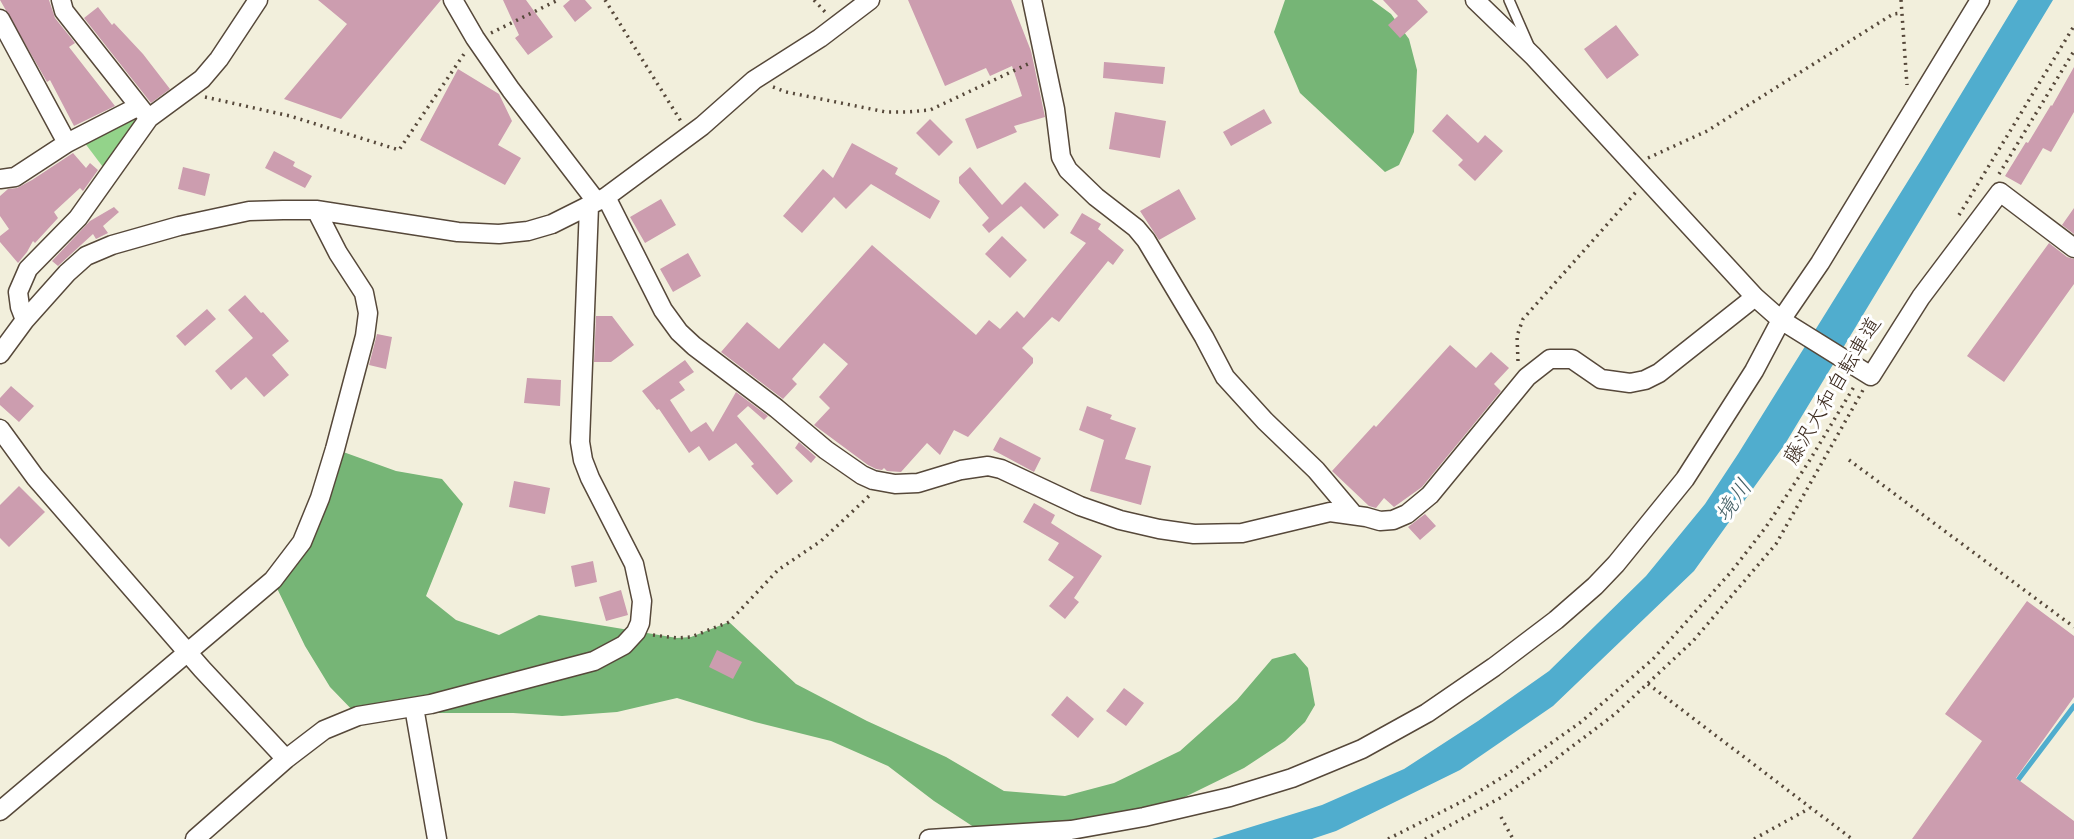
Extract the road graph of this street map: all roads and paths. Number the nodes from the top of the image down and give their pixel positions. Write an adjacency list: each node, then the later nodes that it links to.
1 (61, 0): 21 (street)
2 (258, 0): 20 (street)
3 (453, 0): 15 (street)
4 (558, 0): 15 (path)
5 (605, 0): 23 (path)
6 (870, 0): 19 (street)
7 (1032, 0): 18 (street)
8 (1475, 0): 17 (street)
9 (1509, 0): 17 (lane)
10 (1901, 0): 12 (path)
11 (1980, 0): 22 (street)
12 (1901, 13): 22 (path); 25 (path)
13 (0, 19): 24 (street)
14 (2074, 26): 31 (path)
15 (475, 38): 20 (path); 29 (street)
16 (2074, 51): 28 (path)
17 (1533, 56): 25 (street)
18 (1043, 57): 19 (path); 42 (street)
19 (754, 80): 23 (street)
20 (185, 93): 21 (street)
21 (144, 112): 24 (street); 34 (street)
22 (1911, 114): 35 (street)
23 (690, 135): 29 (street)
24 (67, 144): 26 (street)
25 (1633, 165): 27 (street)
26 (0, 178)
27 (1647, 181): 33 (street); 38 (path)
28 (2000, 192): 32 (street); 37 (street)
29 (597, 201): 30 (street); 41 (street); 44 (street)
30 (316, 210): 34 (street); 45 (street)
31 (1955, 222)
32 (2074, 248)
33 (1755, 298): 35 (street); 38 (street)
34 (25, 320): 36 (street)
35 (1785, 323): 37 (street); 54 (street)
36 (0, 354)
37 (1864, 372): 46 (path); 55 (path, 藤沢大和自転車道)
38 (1518, 388): 42 (street)
39 (0, 429): 45 (street)
40 (1849, 460): 43 (path)
41 (883, 482): 42 (street); 44 (path)
42 (1354, 515)
43 (2074, 627)
44 (636, 632): 47 (street)
45 (189, 653): 48 (street); 50 (street)
46 (1648, 684): 49 (path); 56 (path)
47 (414, 707): 48 (street); 53 (street)
48 (286, 758): 52 (street)
49 (1810, 808): 58 (path); 59 (path)
50 (0, 811)
51 (1501, 817): 57 (path)
52 (195, 839)
53 (437, 839)
54 (929, 839)
55 (1388, 839)
56 (1425, 839)
57 (1513, 839)
58 (1754, 839)
59 (1852, 839)

